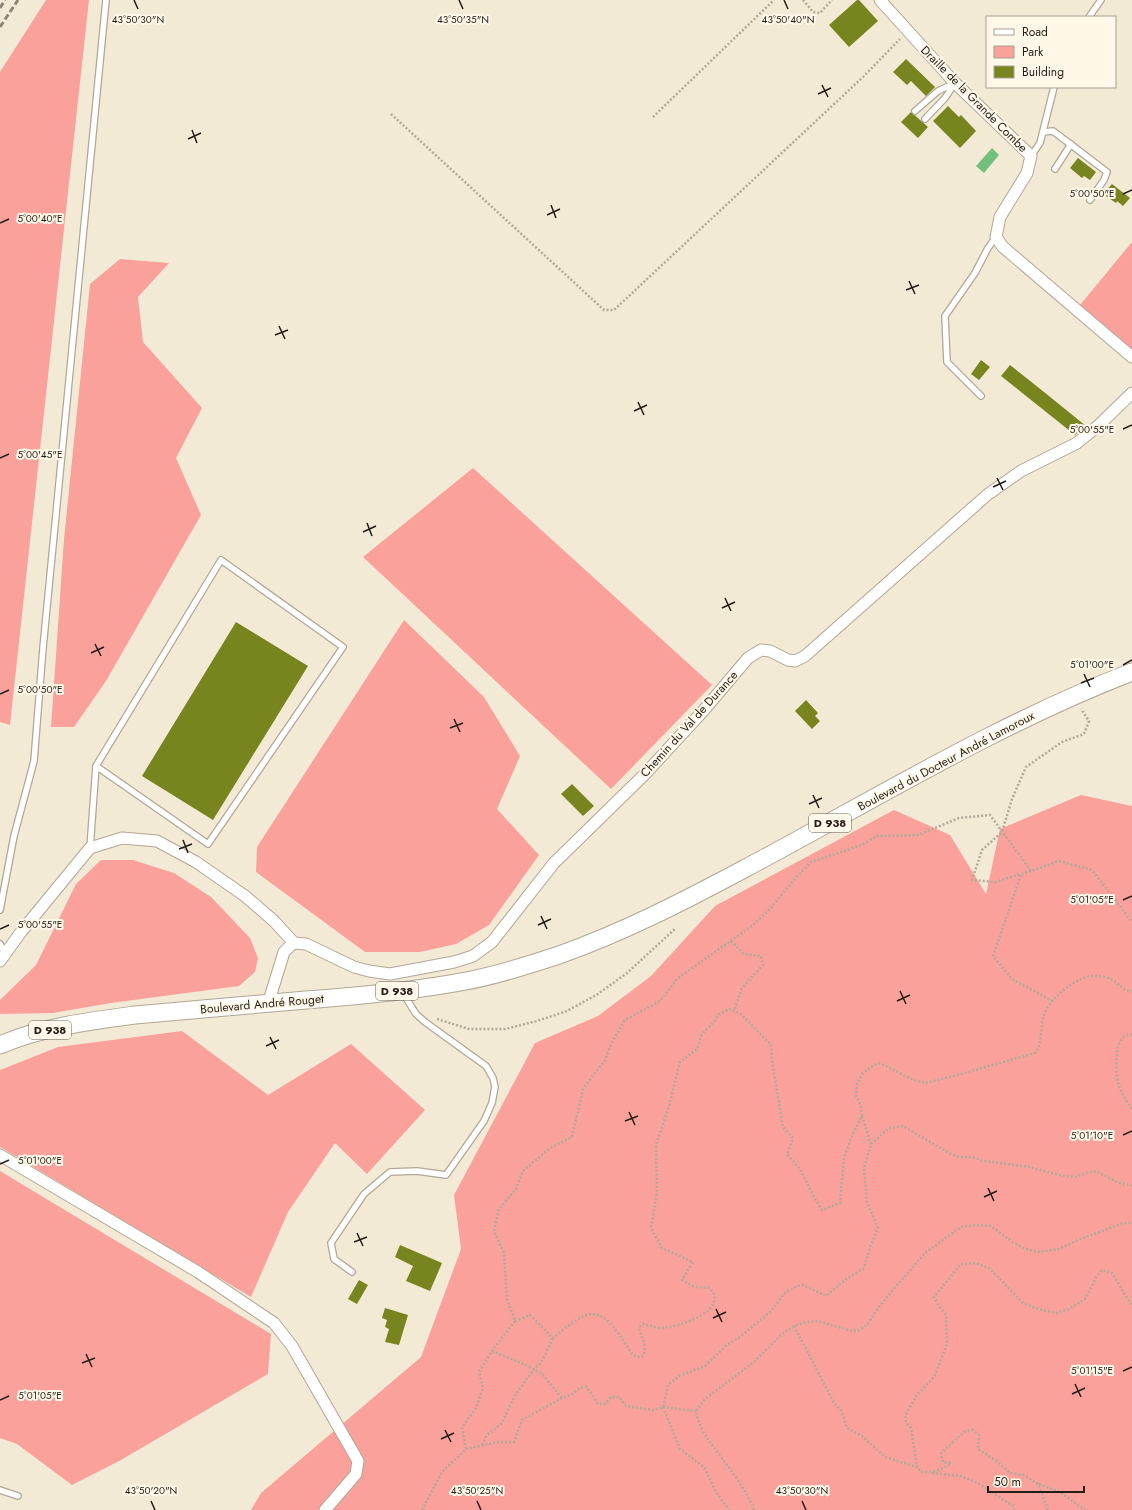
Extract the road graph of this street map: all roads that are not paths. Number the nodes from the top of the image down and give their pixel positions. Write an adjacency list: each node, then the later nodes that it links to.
1 (106, 0): 21 (lane)
2 (880, 0): 5 (street, Draille de la Grande Combe)
3 (1102, 0): 4 (lane)
4 (1090, 16)
5 (955, 83): 7 (lane); 8 (lane); 11 (street, Draille de la Grande Combe)
6 (1054, 88): 9 (lane)
7 (915, 111)
8 (925, 119)
9 (1043, 132): 10 (lane); 11 (lane)
10 (1071, 144): 12 (lane); 13 (lane)
11 (1031, 156): 14 (street, Draille de la Grande Combe)
12 (1056, 169)
13 (1090, 200)
14 (996, 237): 15 (street); 17 (lane)
15 (1132, 357)
16 (1132, 393): 22 (street, Chemin du Val de Durance)
17 (981, 396)
18 (1132, 672): 24 (main road, Boulevard du Docteur André Lamoroux / D 938)
19 (96, 766): 19 (lane); 20 (lane)
20 (90, 848): 22 (street); 23 (street)
21 (0, 910)
22 (294, 943): 26 (street)
23 (2, 953)
24 (524, 966): 25 (main road, Boulevard André Rouget / D 938)
25 (402, 991): 26 (main road, Boulevard André Rouget / D 938); 29 (lane)
26 (268, 1004): 27 (main road, Boulevard André Rouget / D 938)
27 (0, 1045)
28 (0, 1155): 32 (street)
29 (352, 1272)
30 (0, 1490): 31 (lane)
31 (18, 1496)
32 (325, 1510)

